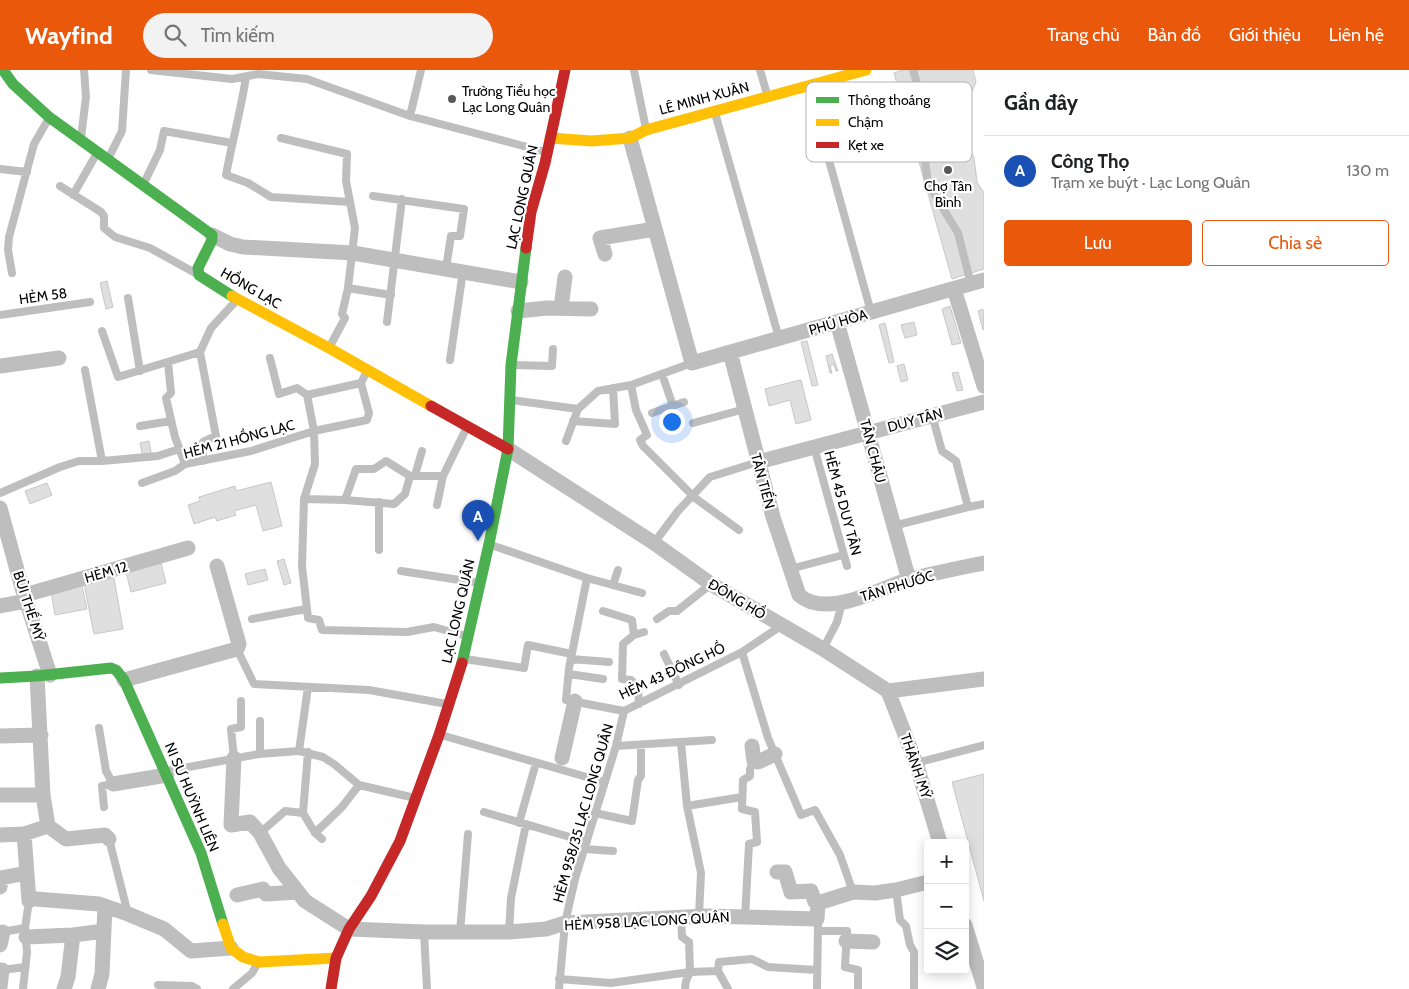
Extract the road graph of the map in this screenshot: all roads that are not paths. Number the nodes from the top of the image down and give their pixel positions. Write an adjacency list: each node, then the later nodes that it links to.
1 (84, 70): 23 (lane)
2 (126, 70): 27 (lane)
3 (151, 70): 11 (lane)
4 (421, 70): 17 (lane)
5 (565, 70): 21 (street, LẠC LONG QUÂN)
6 (634, 70): 19 (lane)
7 (760, 70): 15 (lane)
8 (866, 70): 12 (street, LÊ MINH XUÂN)
9 (913, 70): 13 (lane)
10 (5, 75): 18 (street)
11 (246, 77): 17 (lane); 24 (lane)
12 (823, 82)
13 (917, 82)
14 (806, 87): 15 (street, LÊ MINH XUÂN)
15 (767, 96): 16 (street, LÊ MINH XUÂN)
16 (715, 111): 19 (street, LÊ MINH XUÂN); 64 (lane)
17 (410, 116): 26 (lane)
18 (49, 117): 23 (street); 31 (lane)
19 (646, 130): 22 (street, LÊ MINH XUÂN)
20 (281, 138): 37 (lane)
21 (550, 138): 22 (street, LÊ MINH XUÂN); 26 (street, LẠC LONG QUÂN)
22 (630, 138): 38 (street)
23 (81, 140): 25 (street)
24 (232, 143): 32 (lane); 37 (lane)
25 (97, 152): 27 (street); 34 (lane)
26 (547, 152): 48 (street, LẠC LONG QUÂN)
27 (108, 160): 32 (street)
28 (830, 162): 59 (lane)
29 (925, 162): 49 (lane)
30 (0, 169): 31 (lane)
31 (27, 172): 45 (lane)
32 (143, 185): 39 (street)
33 (60, 186): 34 (lane)
34 (73, 195): 46 (lane)
35 (372, 196): 36 (lane)
36 (402, 200): 42 (lane); 43 (lane)
37 (350, 202): 40 (lane)
38 (655, 229): 41 (street); 73 (street)
39 (212, 235): 40 (street); 46 (street, HỒNG LẠC)
40 (353, 253): 42 (street); 50 (lane)
41 (605, 254)
42 (395, 260): 43 (street); 52 (lane)
43 (446, 268): 44 (street)
44 (463, 271): 48 (street); 71 (lane)
45 (12, 273)
46 (199, 275): 54 (street, HỒNG LẠC)
47 (565, 277): 56 (street)
48 (521, 282): 58 (street, LẠC LONG QUÂN)
49 (977, 282): 51 (street, PHÚ HÒA)
50 (348, 288): 52 (lane); 65 (lane)
51 (954, 289): 59 (street, PHÚ HÒA); 82 (street)
52 (391, 295): 61 (lane)
53 (128, 298): 78 (lane)
54 (238, 300): 65 (street, HỒNG LẠC); 67 (lane)
55 (90, 302): 60 (lane, HẺM 58)
56 (561, 308): 57 (street); 58 (street)
57 (591, 309)
58 (518, 311): 74 (street, LẠC LONG QUÂN)
59 (871, 312): 62 (street, PHÚ HÒA)
60 (0, 315)
61 (387, 322)
62 (837, 322): 64 (street, PHÚ HÒA); 99 (street, TÂN CHÂU)
63 (102, 331): 78 (lane)
64 (779, 338): 68 (street, PHÚ HÒA)
65 (330, 348): 77 (street, HỒNG LẠC)
66 (553, 349): 74 (lane)
67 (200, 352): 72 (lane); 106 (lane)
68 (730, 352): 73 (street, PHÚ HÒA); 90 (street, TÂN TIẾN)
69 (59, 358): 75 (street)
70 (270, 358): 84 (lane)
71 (450, 360)
72 (168, 362): 78 (lane); 93 (lane)
73 (692, 363): 79 (lane)
74 (511, 365): 85 (street, LẠC LONG QUÂN)
75 (0, 366)
76 (85, 370): 105 (lane)
77 (368, 370): 80 (lane); 97 (street, HỒNG LẠC)
78 (140, 371)
79 (662, 374): 81 (lane); 88 (lane)
80 (361, 383): 84 (lane); 98 (lane)
81 (630, 385): 83 (lane); 113 (lane)
82 (984, 386)
83 (613, 388): 89 (lane); 94 (lane)
84 (307, 395): 98 (lane, HẺM 21 HỒNG LẠC)
85 (511, 400): 89 (lane); 103 (street, LẠC LONG QUÂN)
86 (684, 402): 88 (lane)
87 (984, 402): 92 (street, DUY TÂN)
88 (673, 406): 91 (lane)
89 (578, 409): 94 (lane)
90 (745, 409): 95 (lane); 107 (street, TÂN TIẾN)
91 (652, 413)
92 (932, 415): 99 (street, DUY TÂN); 119 (lane)
93 (171, 421): 96 (lane); 102 (lane)
94 (573, 421): 100 (lane)
95 (692, 423)
96 (140, 426)
97 (467, 427): 103 (street, HỒNG LẠC); 110 (lane)
98 (314, 431): 106 (lane, HẺM 21 HỒNG LẠC); 114 (lane)
99 (869, 432): 101 (street, DUY TÂN); 121 (street, TÂN CHÂU)
100 (566, 441)
101 (814, 447): 107 (street, DUY TÂN); 127 (lane, HẺM 45 DUY TÂN)
102 (180, 449): 105 (lane); 108 (lane)
103 (508, 449): 123 (street, ĐÔNG HỒ); 124 (street, LẠC LONG QUÂN)
104 (422, 451): 109 (lane)
105 (102, 461): 112 (lane)
106 (203, 461): 108 (lane, HẺM 21 HỒNG LẠC)
107 (758, 462): 113 (lane); 131 (street, TÂN TIẾN)
108 (186, 464): 111 (lane, HẺM 21 HỒNG LẠC)
109 (413, 476): 110 (lane); 115 (lane); 116 (lane)
110 (443, 476): 118 (lane)
111 (142, 483)
112 (0, 494)
113 (693, 496): 122 (lane); 123 (lane)
114 (304, 498): 115 (lane); 144 (lane)
115 (345, 500): 116 (lane)
116 (379, 502): 126 (lane)
117 (984, 504): 119 (lane)
118 (437, 505)
119 (968, 507): 121 (lane)
120 (0, 508): 140 (street, BÙI THẾ MỸ)
121 (893, 526): 135 (street, TÂN CHÂU)
122 (739, 530)
123 (654, 543): 138 (street, ĐÔNG HỒ)
124 (489, 544): 134 (lane); 136 (street, LẠC LONG QUÂN)
125 (188, 548): 140 (street, HẺM 12)
126 (379, 550)
127 (844, 555): 130 (lane, HẺM 45 DUY TÂN); 131 (lane)
128 (984, 563): 135 (street, TÂN PHƯỚC)
129 (217, 566): 152 (street)
130 (847, 566)
131 (790, 569): 141 (street, TÂN TIẾN)
132 (618, 570): 137 (lane)
133 (400, 571): 136 (lane)
134 (587, 578): 137 (lane); 156 (lane)
135 (909, 580): 142 (street, TÂN PHƯỚC)
136 (479, 583): 151 (street, LẠC LONG QUÂN)
137 (613, 584): 139 (lane)
138 (711, 584): 147 (lane); 148 (street, ĐÔNG HỒ)
139 (642, 593)
140 (26, 598): 143 (street, HẺM 12); 160 (street, BÙI THẾ MỸ)
141 (809, 603): 142 (street, TÂN PHƯỚC)
142 (842, 603): 153 (lane)
143 (0, 606)
144 (306, 609): 146 (lane); 151 (lane)
145 (602, 611): 150 (lane)
146 (252, 619)
147 (657, 619)
148 (781, 626): 153 (street, ĐÔNG HỒ); 154 (lane, HẺM 43 ĐÔNG HỒ)
149 (644, 632): 150 (lane)
150 (634, 635): 171 (lane)
151 (468, 637): 157 (street, LẠC LONG QUÂN)
152 (237, 649): 163 (street); 166 (lane)
153 (823, 649): 167 (street, ĐÔNG HỒ)
154 (742, 652): 165 (lane, HẺM 43 ĐÔNG HỒ); 187 (lane)
155 (664, 654): 165 (lane)
156 (571, 657): 157 (lane); 158 (lane); 159 (lane)
157 (463, 659): 170 (street, LẠC LONG QUÂN)
158 (609, 662)
159 (569, 674): 162 (lane); 168 (lane)
160 (44, 676): 161 (street); 163 (street); 175 (street, BÙI THẾ MỸ)
161 (0, 678)
162 (603, 678)
163 (124, 680): 192 (street, NI SƯ HUỲNH LIÊN)
164 (984, 680): 167 (street)
165 (679, 685): 171 (lane, HẺM 43 ĐÔNG HỒ)
166 (308, 687): 170 (lane); 183 (lane)
167 (888, 691): 191 (street, THÀNH MỸ)
168 (571, 700): 172 (lane, HẺM 43 ĐÔNG HỒ); 189 (street)
169 (241, 701): 188 (lane)
170 (449, 704): 176 (street, LẠC LONG QUÂN)
171 (639, 704): 172 (lane, HẺM 43 ĐÔNG HỒ)
172 (624, 711): 182 (lane, HẺM 958/35 LẠC LONG QUÂN)
173 (260, 721): 185 (lane)
174 (99, 728): 194 (lane)
175 (41, 735): 177 (street); 197 (street, BÙI THẾ MỸ)
176 (439, 735): 190 (lane); 198 (street, LẠC LONG QUÂN)
177 (0, 736)
178 (712, 740): 179 (lane)
179 (681, 743): 180 (lane); 200 (lane)
180 (641, 745): 182 (lane); 204 (lane)
181 (984, 745): 191 (lane)
182 (616, 746): 193 (lane, HẺM 958/35 LẠC LONG QUÂN)
183 (300, 751): 184 (lane); 185 (lane)
184 (308, 752): 195 (lane); 202 (lane)
185 (260, 754): 188 (lane)
186 (753, 754): 187 (street); 199 (lane)
187 (775, 754): 223 (lane)
188 (234, 758): 192 (lane); 207 (street)
189 (562, 758)
190 (536, 763): 193 (lane); 205 (lane)
191 (916, 763): 214 (street, THÀNH MỸ)
192 (166, 773): 194 (street); 245 (street, NI SƯ HUỲNH LIÊN)
193 (604, 782): 204 (lane, HẺM 958/35 LẠC LONG QUÂN)
194 (113, 784): 201 (lane)
195 (359, 785): 198 (lane); 208 (lane)
196 (0, 795): 197 (street)
197 (43, 795): 206 (street, BÙI THẾ MỸ)
198 (417, 798): 234 (street, LẠC LONG QUÂN)
199 (742, 798): 200 (lane); 231 (lane)
200 (687, 806): 229 (lane)
201 (104, 807)
202 (303, 812): 207 (lane); 208 (lane)
203 (484, 812): 205 (lane)
204 (595, 813): 215 (lane, HẺM 958/35 LẠC LONG QUÂN)
205 (523, 823): 215 (lane); 239 (lane)
206 (48, 826): 209 (street); 212 (street)
207 (260, 833): 222 (street)
208 (315, 833): 213 (lane)
209 (24, 834): 211 (street); 218 (street)
210 (468, 834): 238 (lane)
211 (0, 835)
212 (109, 839): 228 (lane)
213 (322, 839)
214 (939, 839)
215 (586, 845): 216 (lane); 232 (lane, HẺM 958/35 LẠC LONG QUÂN)
216 (614, 851)
217 (776, 872): 226 (street)
218 (27, 873): 220 (street); 225 (street)
219 (924, 883): 221 (street)
220 (0, 887)
221 (896, 890): 223 (street); 270 (lane)
222 (298, 892): 224 (street); 234 (street)
223 (853, 892): 226 (street)
224 (238, 895)
225 (32, 900): 227 (street); 240 (lane)
226 (818, 903): 233 (street)
227 (105, 906): 228 (street); 236 (street)
228 (128, 914): 245 (street)
229 (700, 916): 230 (street, HẺM 958 LẠC LONG QUÂN); 231 (street, HẺM 958 LẠC LONG QUÂN)
230 (681, 917): 232 (street, HẺM 958 LẠC LONG QUÂN); 253 (lane)
231 (745, 917): 233 (street, HẺM 958 LẠC LONG QUÂN)
232 (565, 923): 239 (street, HẺM 958 LẠC LONG QUÂN); 254 (lane, HẺM 958/35 LẠC LONG QUÂN)
233 (818, 925): 243 (lane); 251 (lane)
234 (349, 929): 237 (street, HẺM 958 LẠC LONG QUÂN); 247 (street, LẠC LONG QUÂN)
235 (967, 929): 246 (street)
236 (104, 931): 241 (street); 260 (street)
237 (424, 932): 238 (street, HẺM 958 LẠC LONG QUÂN); 264 (lane)
238 (460, 932): 239 (street, HẺM 958 LẠC LONG QUÂN)
239 (509, 932)
240 (25, 933): 241 (street); 242 (lane); 249 (lane)
241 (73, 935): 259 (street)
242 (1, 936)
243 (846, 941): 244 (street); 269 (lane)
244 (873, 942)
245 (231, 948): 248 (street)
246 (979, 956): 257 (street)
247 (336, 958): 248 (street); 263 (street, LẠC LONG QUÂN)
248 (259, 962): 262 (lane)
249 (25, 967): 250 (lane); 258 (lane)
250 (1, 970): 256 (street)
251 (817, 970): 252 (lane); 268 (lane)
252 (718, 971): 253 (lane); 267 (lane)
253 (690, 972): 254 (lane); 266 (lane)
254 (559, 980): 265 (lane, HẺM 958/35 LẠC LONG QUÂN)
255 (158, 985): 261 (lane)
256 (0, 987)
257 (984, 987)
258 (23, 989)
259 (64, 989)
260 (98, 989)
261 (197, 989)
262 (233, 989)
263 (331, 989)
264 (427, 989)
265 (559, 989)
266 (686, 989)
267 (728, 989)
268 (817, 989)
269 (858, 989)
270 (914, 989)

